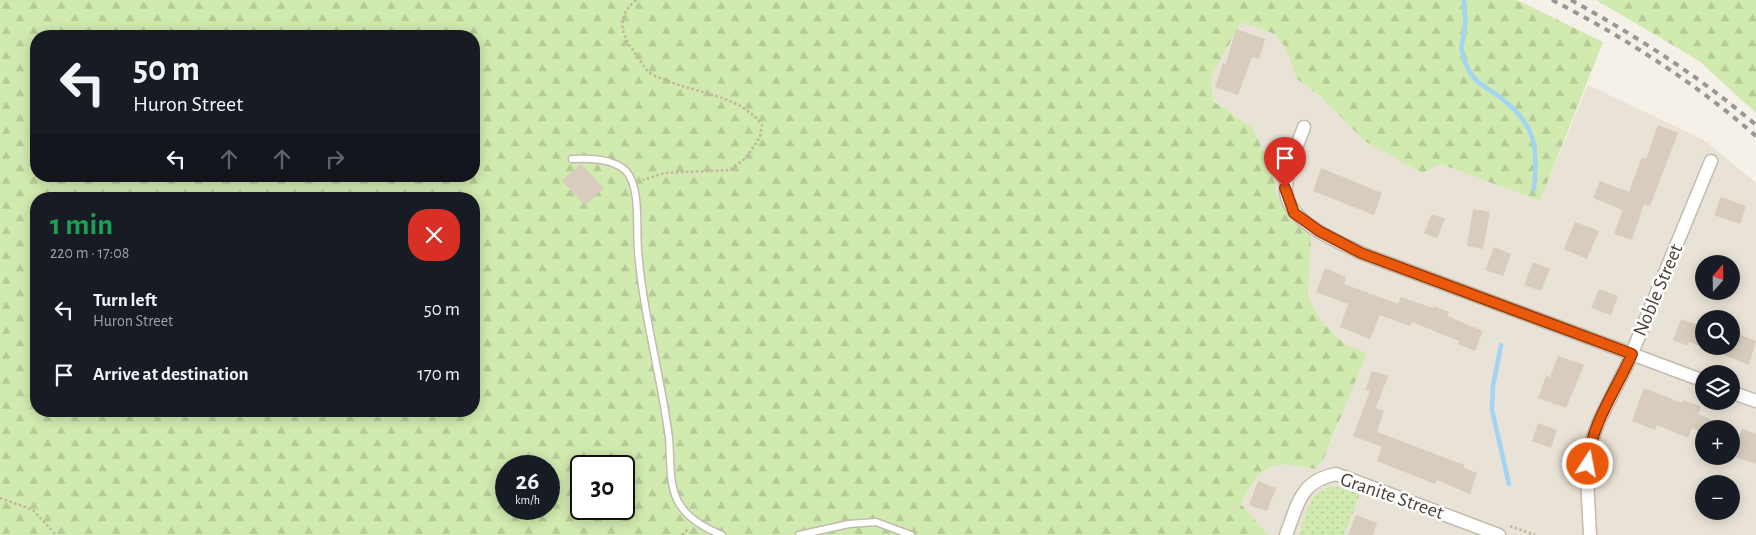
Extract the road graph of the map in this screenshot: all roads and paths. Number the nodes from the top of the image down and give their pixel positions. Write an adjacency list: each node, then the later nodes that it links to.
1 (636, 0): 5 (path)
2 (1304, 127): 6 (street)
3 (572, 158): 5 (lane)
4 (1712, 161): 6 (street, Noble Street)
5 (634, 182): 12 (lane)
6 (1632, 354): 7 (street); 17 (street, Noble Street)
7 (1695, 378)
8 (1740, 395): 9 (street)
9 (1756, 401)
10 (0, 498): 11 (path)
11 (56, 535)
12 (722, 535)
13 (798, 535): 14 (lane)
14 (911, 535)
15 (1286, 535): 16 (street, Granite Street)
16 (1499, 535)
17 (1590, 535)

